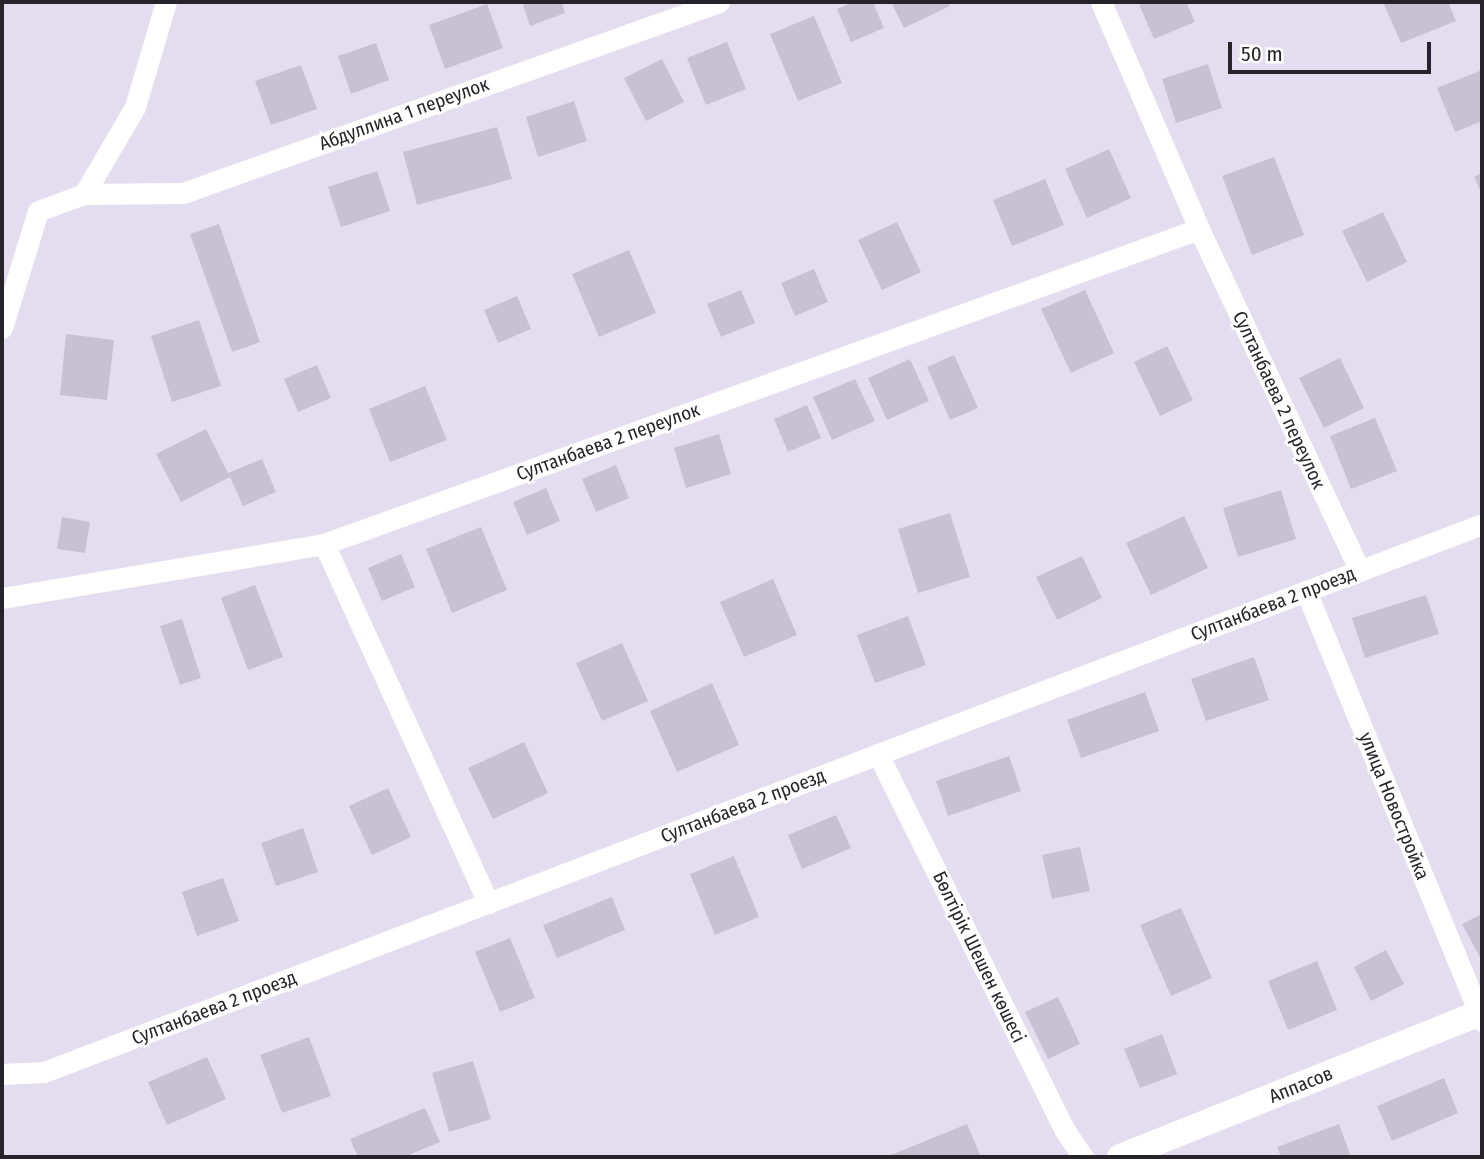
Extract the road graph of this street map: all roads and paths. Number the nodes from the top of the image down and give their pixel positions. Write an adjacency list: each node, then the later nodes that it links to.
1 (166, 2): 4 (street)
2 (719, 2): 4 (street, Абдуллина 1 переулок)
3 (1101, 2): 5 (street, Султанбаева 2 переулок)
4 (84, 194): 6 (street, Абдуллина 1 переулок)
5 (1199, 229): 8 (street, Султанбаева 2 переулок); 9 (street, Султанбаева 2 переулок)
6 (2, 328)
7 (1482, 524): 9 (street, Султанбаева 2 проезд)
8 (324, 544): 11 (street, Султанбаева 2 переулок); 13 (street)
9 (1360, 571): 10 (street, Султанбаева 2 проезд)
10 (1306, 591): 12 (street, Султанбаева 2 проезд); 14 (street, улица Новостройка)
11 (2, 598)
12 (878, 754): 13 (street, Султанбаева 2 проезд); 16 (street, Бөлтірік Шешен көшесі)
13 (488, 903): 15 (street, Султанбаева 2 проезд)
14 (1481, 1016): 17 (street, Аппасов)
15 (2, 1074)
16 (1083, 1157)
17 (1120, 1157)

